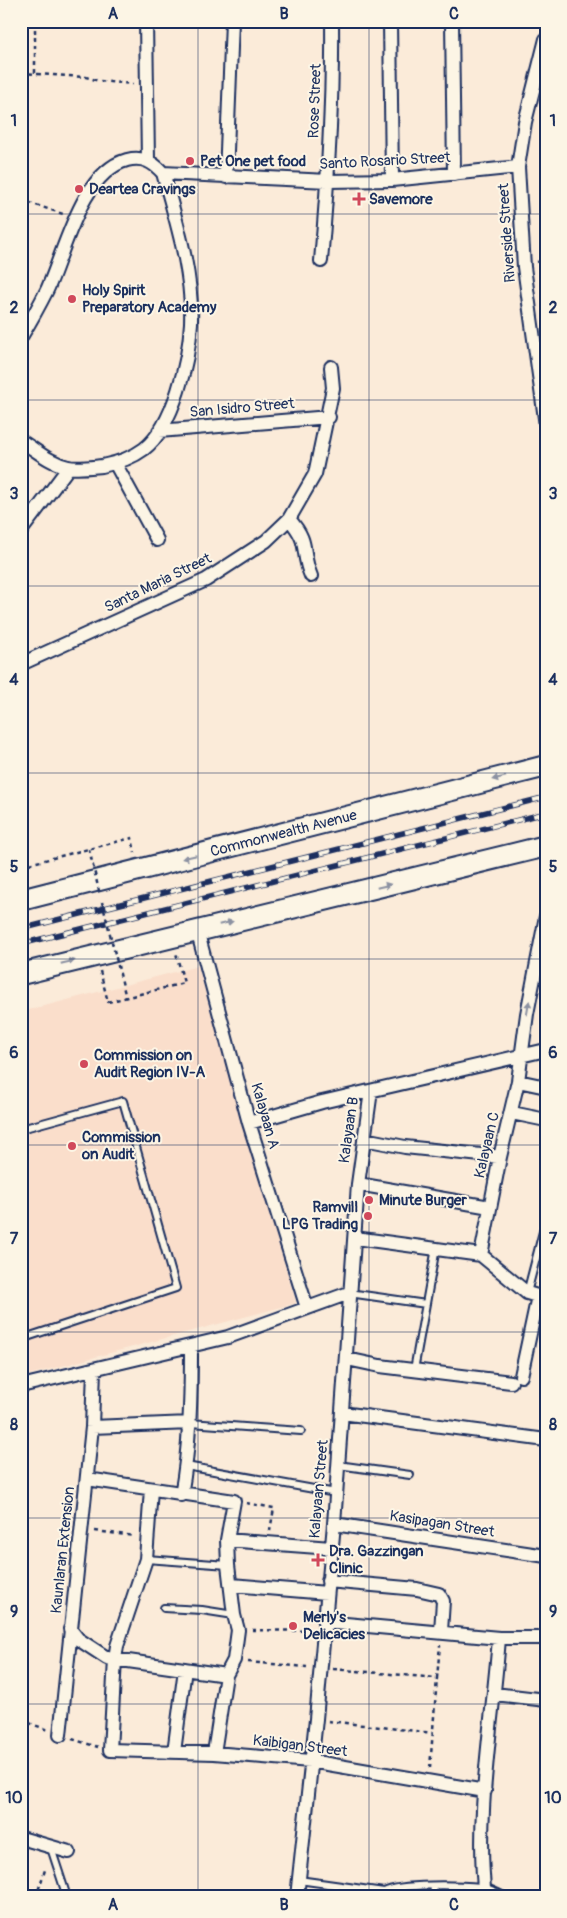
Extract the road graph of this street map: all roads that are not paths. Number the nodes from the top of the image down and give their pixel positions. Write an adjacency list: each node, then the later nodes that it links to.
1 (146, 21): 7 (street)
2 (232, 21): 11 (street)
3 (332, 21): 13 (street, Rose Street)
4 (390, 21): 12 (street)
5 (452, 21): 10 (street)
6 (546, 39): 8 (street, Riverside Street)
7 (148, 160): 9 (street); 15 (street)
8 (518, 167): 10 (street, Santo Rosario Street); 18 (street, Riverside Street)
9 (164, 174): 11 (street, Santo Rosario Street); 19 (street, San Isidro Street)
10 (454, 174): 12 (street, Santo Rosario Street)
11 (226, 177): 13 (street, Santo Rosario Street)
12 (392, 180): 13 (street, Santo Rosario Street)
13 (328, 181): 14 (street)
14 (321, 261)
15 (21, 337)
16 (331, 367): 17 (street, Santa Maria Street)
17 (328, 418): 19 (street, San Isidro Street); 23 (street, Santa Maria Street)
18 (546, 426)
19 (159, 431): 21 (street, San Isidro Street)
20 (21, 441): 22 (street, San Isidro Street)
21 (115, 463): 22 (street, San Isidro Street); 25 (street)
22 (69, 467): 24 (street)
23 (289, 519): 26 (street); 27 (street, Santa Maria Street)
24 (21, 531)
25 (157, 540)
26 (311, 576)
27 (21, 664)
28 (546, 766): 30 (main road, Commonwealth Avenue, one-way to 30)
29 (546, 846): 32 (main road, one-way to 29)
30 (21, 900)
31 (546, 916): 35 (street, Kalayaan C, one-way to 31)
32 (197, 930): 33 (main road, one-way to 32); 41 (street, Kalayaan A)
33 (21, 974)
34 (546, 1050): 35 (street, Kalayaan B)
35 (521, 1056): 36 (street, Kalayaan C); 38 (street, Kalayaan B)
36 (518, 1081): 37 (street); 39 (street, Kalayaan C)
37 (546, 1087)
38 (371, 1091): 41 (street); 43 (street, Kalayaan B)
39 (512, 1113): 40 (street); 44 (street, Kalayaan C)
40 (546, 1120)
41 (249, 1123): 54 (street, Kalayaan A)
42 (21, 1128): 55 (lane)
43 (364, 1139): 44 (street); 45 (street, Kalayaan B)
44 (500, 1158): 46 (street, Kalayaan C)
45 (358, 1184): 46 (street); 48 (street, Kalayaan B)
46 (490, 1207): 50 (street, Kalayaan C)
47 (546, 1220): 52 (lane)
48 (355, 1238): 49 (street); 51 (street, Kalayaan B)
49 (436, 1248): 50 (street); 53 (lane)
50 (481, 1255): 52 (street)
51 (349, 1293): 53 (lane); 54 (street); 57 (street, Kalayaan Street)
52 (537, 1296): 59 (street)
53 (426, 1304): 59 (lane)
54 (307, 1308): 56 (street)
55 (21, 1339)
56 (191, 1347): 58 (street); 62 (street)
57 (347, 1359): 59 (street); 61 (street, Kalayaan Street)
58 (94, 1370): 60 (street); 63 (street, Kaunlaran Extension)
59 (414, 1370)
60 (21, 1386)
61 (342, 1413): 65 (street); 66 (street, Kalayaan Street)
62 (190, 1423): 63 (street); 64 (lane); 67 (street)
63 (92, 1427): 69 (street, Kaunlaran Extension)
64 (300, 1431)
65 (546, 1440)
66 (337, 1464): 68 (lane); 71 (street, Kalayaan Street)
67 (186, 1466): 71 (lane); 72 (street)
68 (410, 1475)
69 (87, 1479): 70 (street); 84 (street, Kaunlaran Extension)
70 (150, 1489): 72 (street); 77 (street)
71 (336, 1493): 73 (street, Kalayaan Street)
72 (181, 1495): 74 (street)
73 (334, 1524): 75 (street, Kalayaan Street); 76 (street, Kasipagan Street)
74 (227, 1540): 75 (street); 78 (street)
75 (331, 1548): 80 (street, Kalayaan Street)
76 (546, 1556)
77 (146, 1559): 78 (lane); 88 (street)
78 (228, 1565): 79 (street)
79 (231, 1584): 80 (street); 82 (street)
80 (327, 1587): 83 (street, Kalayaan Street); 85 (street)
81 (164, 1608): 82 (lane)
82 (234, 1615): 90 (street)
83 (324, 1627): 85 (street); 96 (street, Kalayaan Street)
84 (70, 1629): 88 (street); 93 (street, Kaunlaran Extension)
85 (441, 1631): 86 (street)
86 (499, 1638): 87 (street); 91 (street)
87 (546, 1638)
88 (115, 1659): 89 (street); 94 (street, Kaibigan Street)
89 (185, 1669): 90 (street); 94 (street)
90 (226, 1675): 95 (street)
91 (495, 1694): 92 (street); 97 (street)
92 (546, 1700)
93 (60, 1735)
94 (174, 1752): 95 (street, Kaibigan Street)
95 (214, 1753): 96 (street, Kaibigan Street)
96 (310, 1761): 97 (street, Kaibigan Street); 101 (street, Kalayaan Street)
97 (485, 1791): 103 (street)
98 (22, 1838): 99 (street)
99 (51, 1847): 100 (street); 105 (lane)
100 (69, 1852)
101 (299, 1880): 104 (lane); 106 (street, Kalayaan Street)
102 (434, 1886): 103 (lane); 104 (lane); 107 (lane)
103 (484, 1892): 108 (lane)
104 (384, 1894)
105 (67, 1897)
106 (297, 1897)
107 (433, 1897)
108 (507, 1897)

